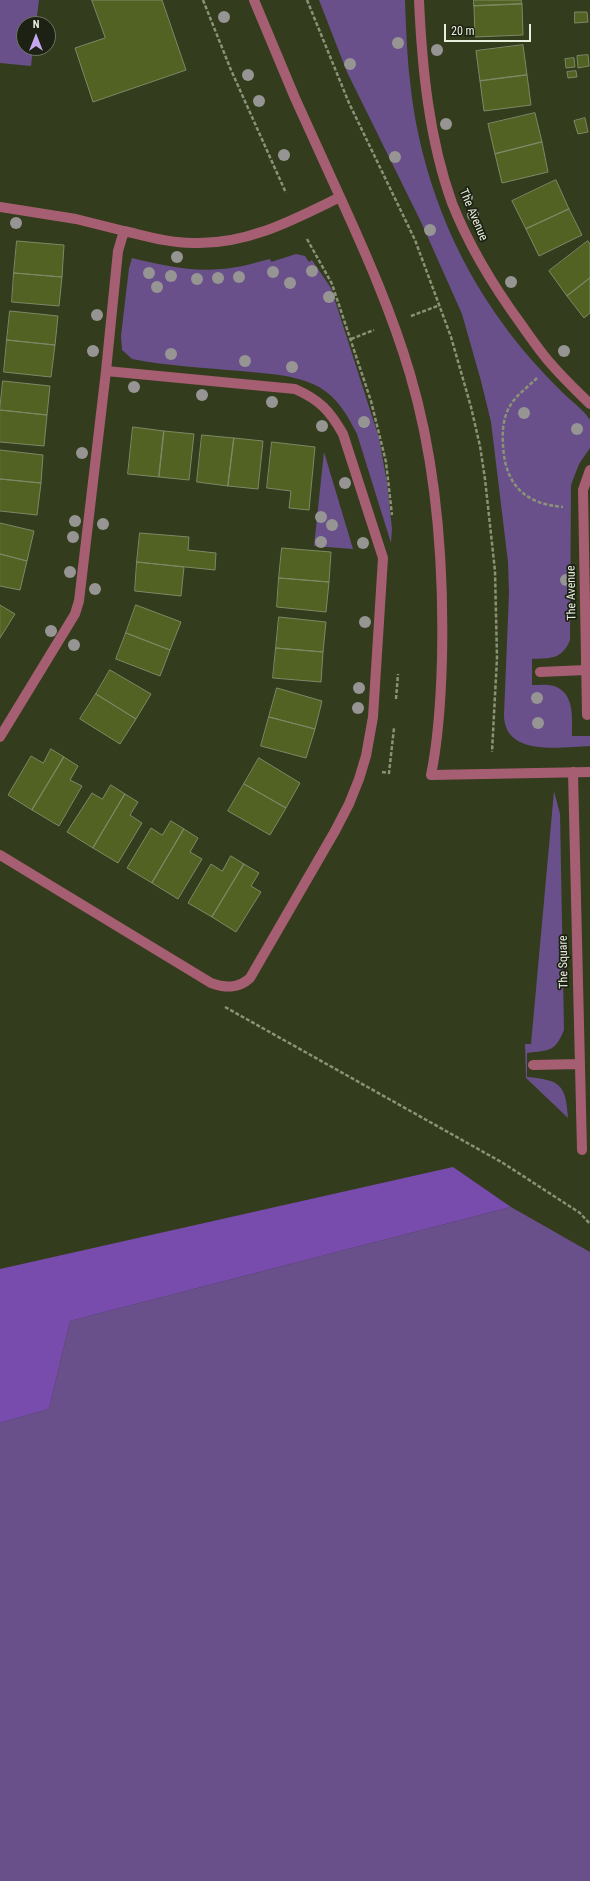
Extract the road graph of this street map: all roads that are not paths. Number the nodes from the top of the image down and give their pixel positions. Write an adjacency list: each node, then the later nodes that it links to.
1 (254, 0): 3 (street)
2 (419, 0): 7 (street, The Avenue)
3 (340, 196): 5 (street); 13 (street)
4 (0, 207): 5 (street)
5 (124, 231): 6 (street)
6 (106, 371): 12 (street); 15 (street)
7 (590, 404)
8 (590, 470): 9 (street, The Avenue)
9 (586, 670): 10 (street); 11 (street, The Avenue)
10 (540, 672)
11 (587, 716)
12 (0, 737)
13 (573, 772): 14 (street); 16 (street, The Square)
14 (590, 772)
15 (0, 855)
16 (579, 1064): 17 (street); 18 (street, The Square)
17 (533, 1066)
18 (582, 1150)

